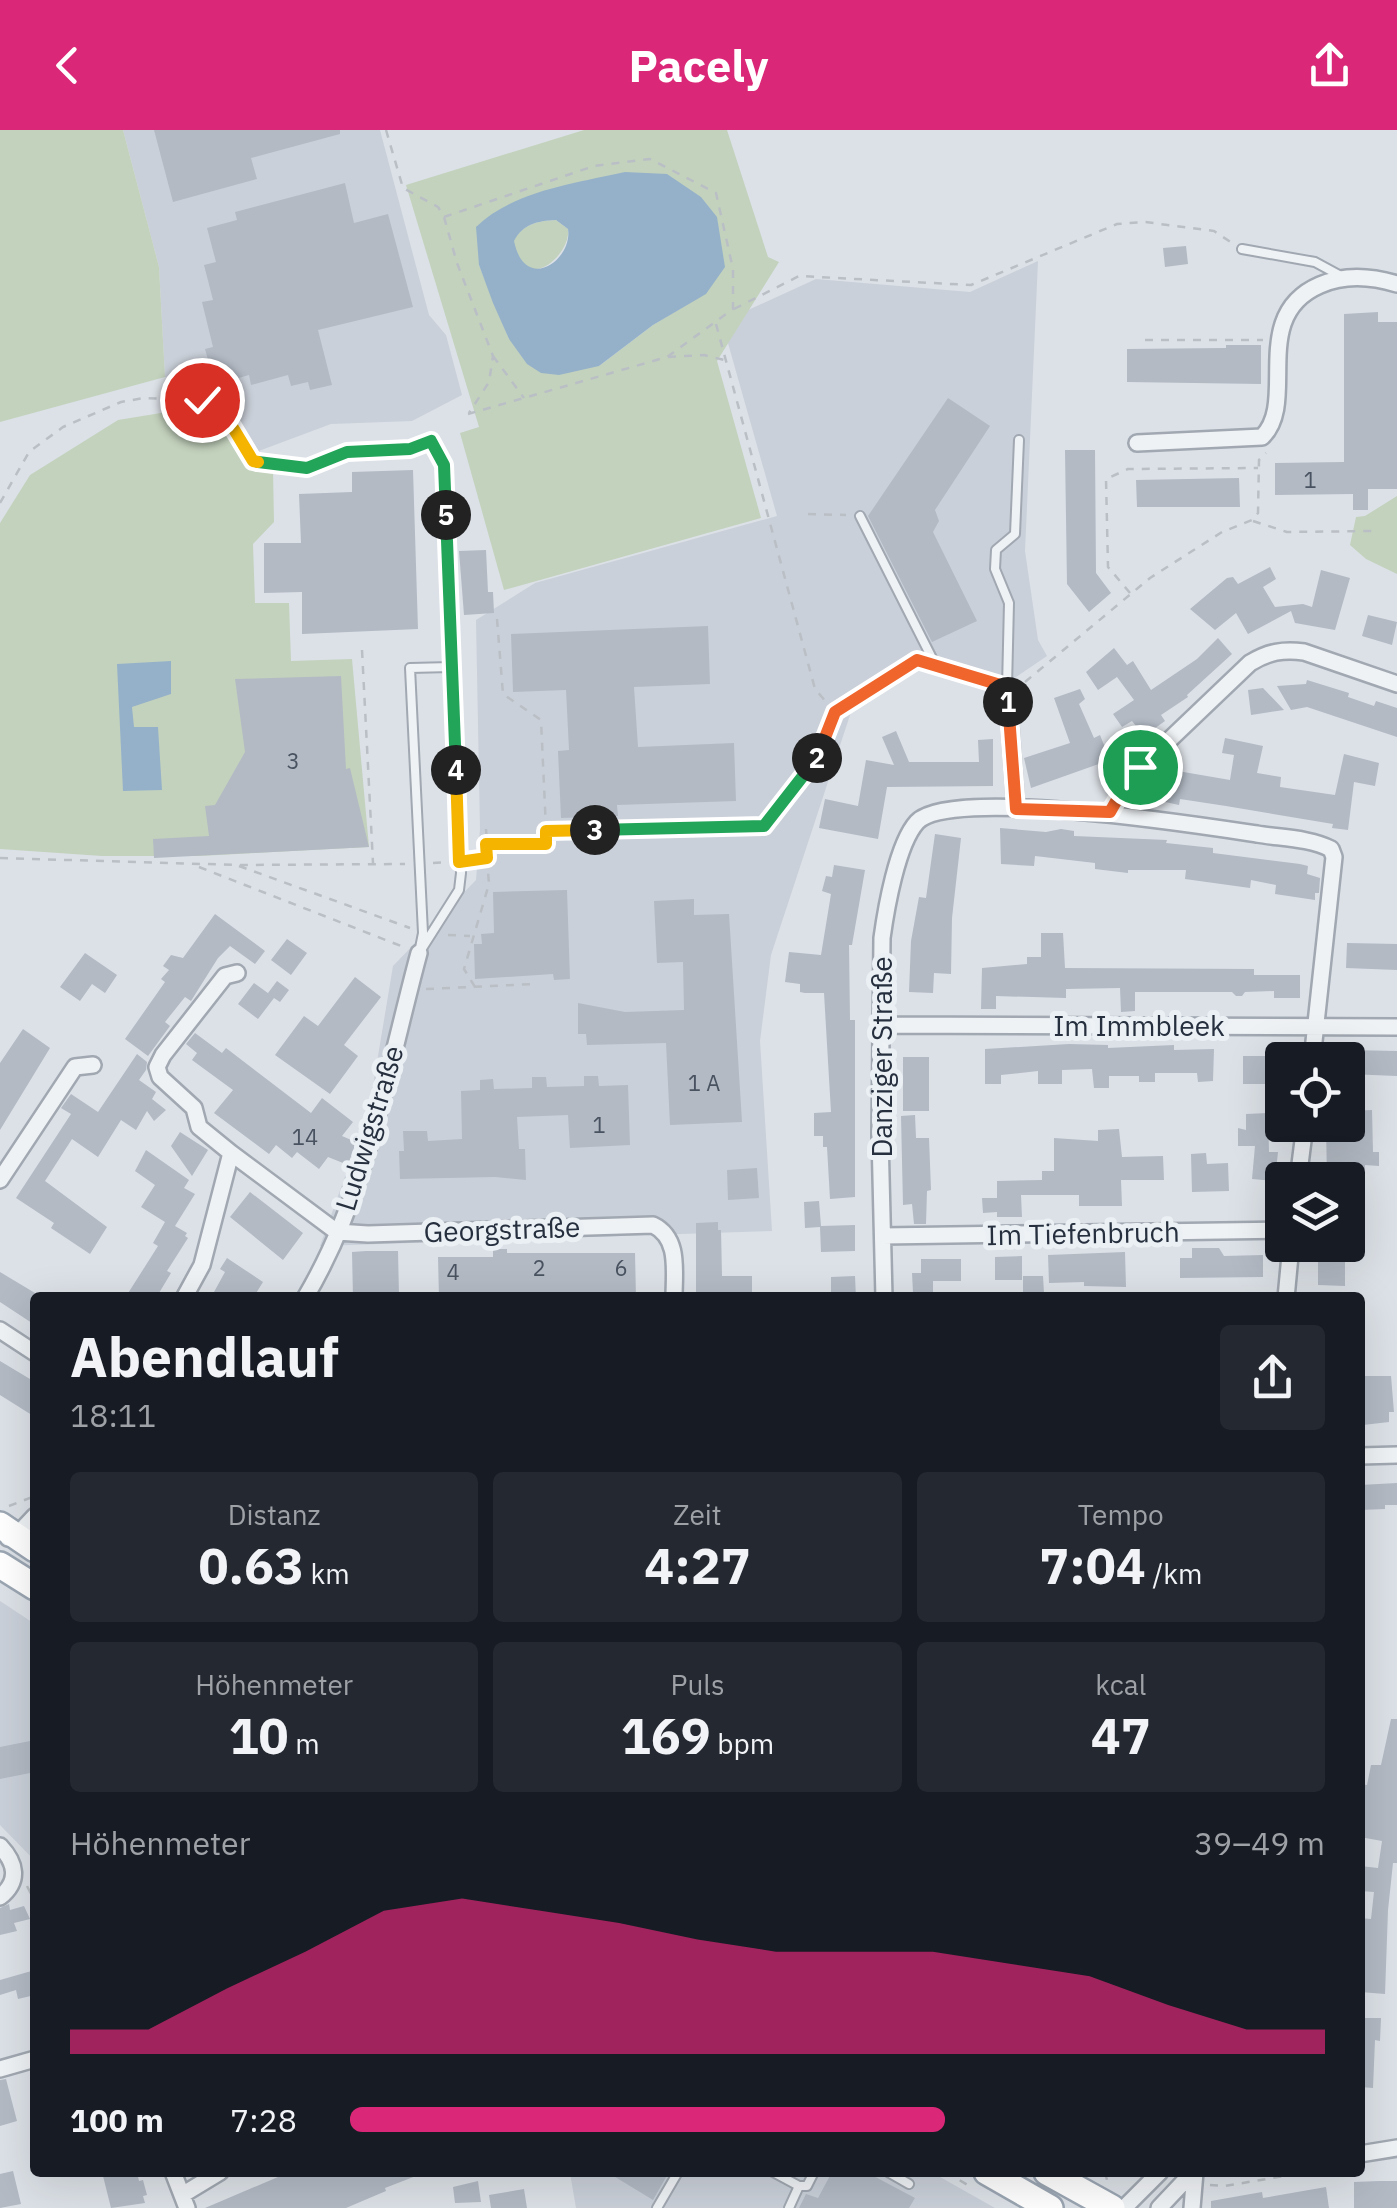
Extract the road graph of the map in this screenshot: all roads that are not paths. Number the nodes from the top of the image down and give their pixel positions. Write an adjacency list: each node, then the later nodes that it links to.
1 (1242, 249): 2 (lane)
2 (1343, 278): 3 (street); 5 (street)
3 (1397, 284)
4 (1019, 440): 11 (lane)
5 (1138, 442)
6 (291, 468): 9 (lane, Ludwigstraße)
7 (860, 516): 8 (lane)
8 (936, 666)
9 (451, 667): 14 (lane, Ludwigstraße); 14 (lane)
10 (1397, 684): 13 (street)
11 (1007, 687): 12 (street)
12 (1016, 809): 13 (street); 18 (street, Danziger Straße)
13 (1110, 812): 17 (street)
14 (427, 934): 15 (lane, Ludwigstraße)
15 (419, 952): 25 (street, Ludwigstraße)
16 (237, 973): 22 (street)
17 (1316, 1024): 18 (street, Im Immbleek); 19 (street, Im Immbleek); 20 (street)
18 (880, 1025): 26 (street, Danziger Straße)
19 (1397, 1027)
20 (1314, 1042)
21 (93, 1065): 23 (street)
22 (231, 1153): 25 (street); 28 (street)
23 (0, 1180)
24 (1265, 1230): 26 (street, Im Tiefenbruch)
25 (336, 1232): 29 (street, Ludwigstraße); 30 (street, Georgstraße)
26 (883, 1236): 31 (street, Danziger Straße)
27 (1289, 1262): 32 (street)
28 (187, 1292)
29 (308, 1292)
30 (674, 1292)
31 (884, 1292)
32 (1287, 1292)
33 (0, 1330): 34 (street)
34 (30, 1350)
35 (1397, 1455): 36 (street)
36 (1365, 1456)
37 (0, 1565): 38 (main road)
38 (30, 1584)
39 (0, 1846): 40 (street)
40 (0, 1896)
41 (30, 2060): 42 (street)
42 (0, 2069)
43 (1397, 2148): 44 (street)
44 (1365, 2153)
45 (175, 2177): 59 (street)
46 (214, 2177): 59 (street)
47 (675, 2177): 60 (lane)
48 (782, 2177): 57 (lane)
49 (812, 2177): 57 (lane)
50 (897, 2177): 56 (lane)
51 (996, 2177): 62 (main road)
52 (1061, 2177): 58 (main road)
53 (1155, 2177): 63 (street)
54 (1189, 2177): 64 (street)
55 (1194, 2177): 65 (street)
56 (910, 2184)
57 (799, 2186): 61 (lane)
58 (1110, 2195)
59 (185, 2202)
60 (658, 2208)
61 (789, 2208)
62 (1050, 2208)
63 (1124, 2208)
64 (1159, 2208)
65 (1192, 2208)

